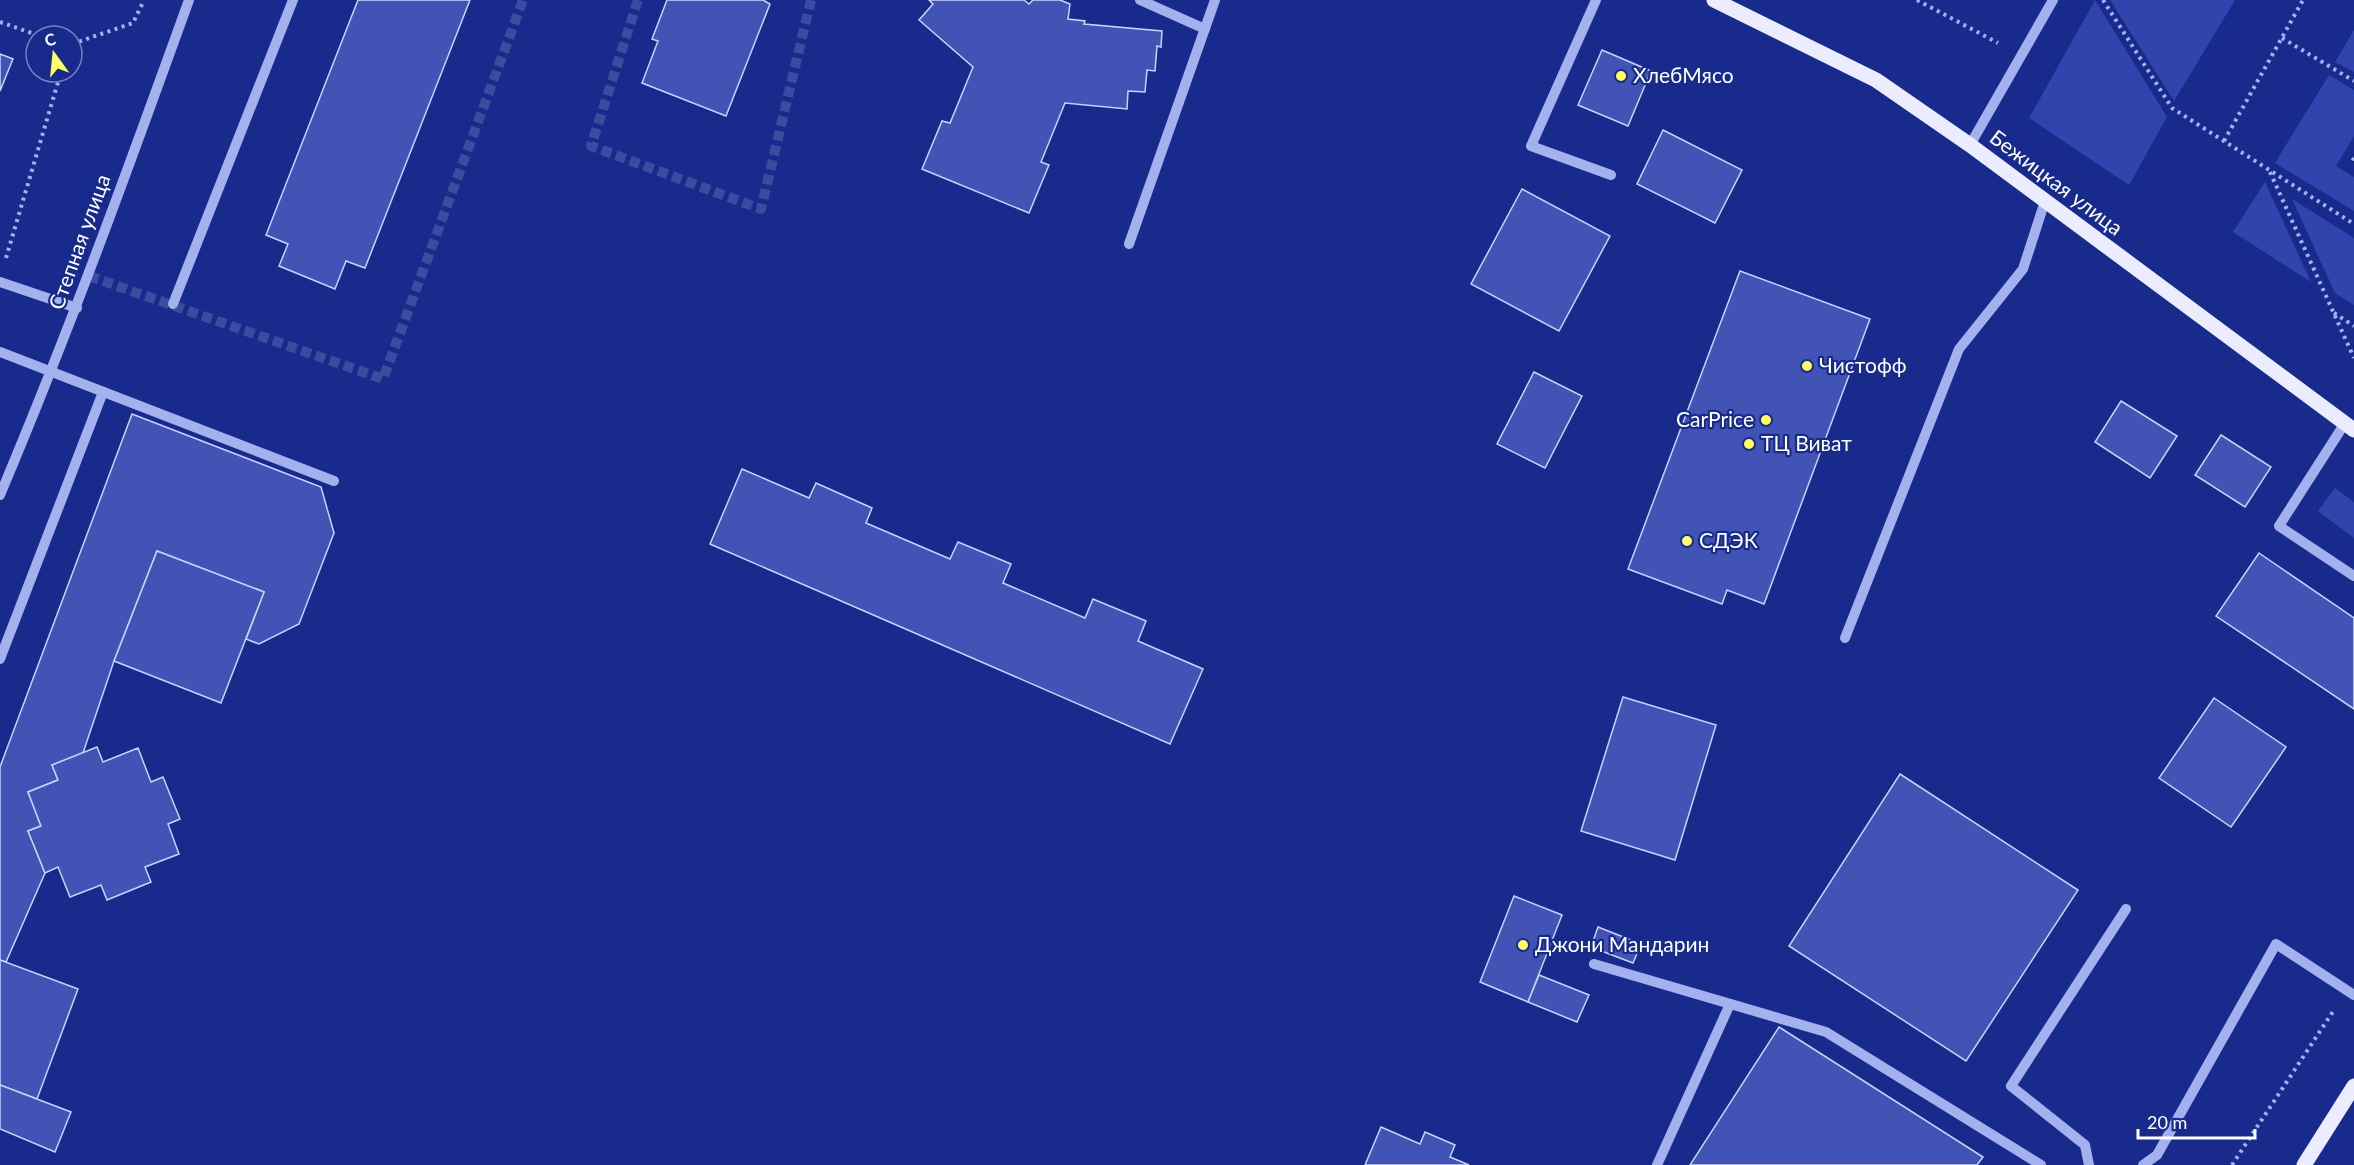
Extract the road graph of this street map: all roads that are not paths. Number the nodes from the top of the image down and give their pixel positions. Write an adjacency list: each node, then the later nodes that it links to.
1 (189, 0): 15 (street, Степная улица)
2 (293, 0): 14 (street)
3 (1140, 0): 8 (street)
4 (1215, 0): 8 (street)
5 (1596, 0): 10 (street)
6 (1714, 0): 9 (main road, Бежицкая улица)
7 (2053, 0): 9 (street)
8 (1205, 29): 12 (street)
9 (1970, 145): 11 (main road, Бежицкая улица)
10 (1611, 175)
11 (2045, 201): 19 (main road, Бежицкая улица); 23 (street)
12 (1129, 244)
13 (0, 282): 15 (street)
14 (173, 304)
15 (77, 308): 17 (street, Степная улица)
16 (0, 352): 17 (street)
17 (52, 373): 18 (street); 21 (street, Степная улица)
18 (103, 392): 20 (street); 24 (street)
19 (2349, 427): 22 (street)
20 (334, 481)
21 (0, 495)
22 (2354, 576)
23 (1845, 638)
24 (0, 660)
25 (2126, 909): 32 (street)
26 (1594, 964): 28 (street)
27 (2350, 992): 33 (street)
28 (1730, 1004): 30 (street); 31 (street)
29 (2354, 1086): 34 (main road)
30 (1657, 1165)
31 (2041, 1165)
32 (2090, 1165)
33 (2143, 1165)
34 (2304, 1165)

